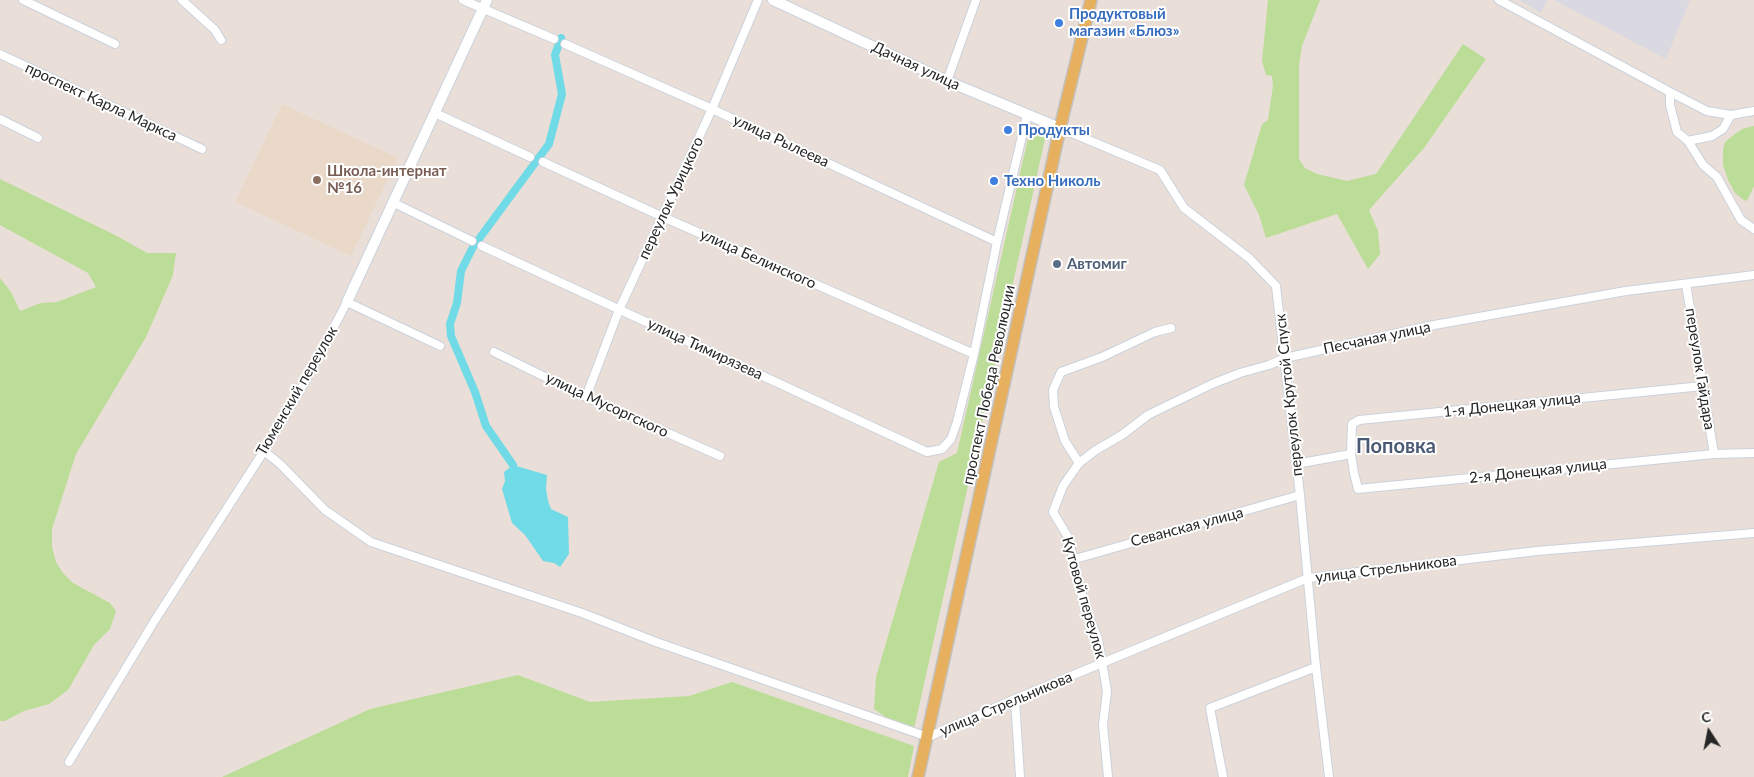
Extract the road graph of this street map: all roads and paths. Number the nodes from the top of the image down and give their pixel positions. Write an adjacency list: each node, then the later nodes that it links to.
1 (23, 0): 12 (street)
2 (182, 0): 11 (street)
3 (463, 0): 9 (street)
4 (758, 0): 17 (street, переулок Урицкого)
5 (773, 0): 15 (street, Дачная улица)
6 (976, 0): 15 (street)
7 (1090, 0): 23 (main road, проспект Победа Революции)
8 (1499, 0): 16 (street)
9 (485, 5): 10 (street); 19 (street, Тюменский переулок)
10 (554, 39)
11 (221, 40)
12 (115, 44)
13 (565, 44): 17 (street, улица Рылеева)
14 (0, 54): 26 (street, проспект Карла Маркса)
15 (947, 81): 20 (street, Дачная улица)
16 (1670, 92): 21 (street); 25 (street)
17 (712, 109): 30 (street, переулок Урицкого); 33 (street, улица Рылеева)
18 (1754, 111): 21 (street)
19 (435, 113): 27 (street); 29 (street, Тюменский переулок)
20 (1027, 115): 23 (street, Дачная улица); 33 (street)
21 (1731, 115): 25 (street)
22 (0, 119): 24 (street)
23 (1060, 128): 43 (street, переулок Крутой Спуск); 61 (main road, проспект Победа Революции)
24 (38, 138)
25 (1688, 141): 31 (street)
26 (202, 149)
27 (530, 157)
28 (543, 162): 30 (street, улица Белинского)
29 (392, 202): 32 (street); 37 (street, Тюменский переулок)
30 (663, 218): 38 (street, переулок Урицкого); 42 (street, улица Белинского)
31 (1754, 229)
32 (472, 241)
33 (997, 242): 42 (street)
34 (482, 246): 38 (street, улица Тимирязева)
35 (1754, 275): 36 (street, Песчаная улица)
36 (1686, 284): 43 (street, Песчаная улица); 44 (street, переулок Гайдара)
37 (347, 302): 40 (street); 46 (street, Тюменский переулок)
38 (619, 310): 42 (street, улица Тимирязева); 45 (street, переулок Урицкого)
39 (1171, 328): 51 (street)
40 (440, 346)
41 (494, 352): 45 (street, улица Мусоргского)
42 (974, 354)
43 (1285, 358): 51 (street, Песчаная улица); 52 (street, переулок Крутой Спуск)
44 (1703, 386): 48 (street, 1-я Донецкая улица); 49 (street, переулок Гайдара)
45 (586, 397): 50 (street, улица Мусоргского)
46 (264, 451): 61 (street); 62 (street, Тюменский переулок)
47 (1754, 452): 49 (street, 2-я Донецкая улица)
48 (1351, 454): 49 (street, 2-я Донецкая улица); 52 (street)
49 (1714, 454)
50 (720, 456)
51 (1079, 463): 54 (street, Песчаная улица)
52 (1296, 464): 53 (street, переулок Крутой Спуск)
53 (1300, 495): 56 (street, Севанская улица); 57 (street, переулок Крутой Спуск)
54 (1053, 512): 56 (street, Кутовой переулок)
55 (1754, 533): 57 (street, улица Стрельникова)
56 (1075, 559): 58 (street, Кутовой переулок)
57 (1308, 578): 58 (street, улица Стрельникова); 59 (street, переулок Крутой Спуск)
58 (1102, 664): 60 (street, улица Стрельникова); 65 (street, Кутовой переулок)
59 (1316, 667): 66 (street); 67 (street, переулок Крутой Спуск)
60 (1015, 699): 61 (street, улица Стрельникова); 64 (street)
61 (928, 737): 63 (main road, проспект Победа Революции)
62 (69, 762)
63 (918, 777)
64 (1020, 777)
65 (1108, 777)
66 (1223, 777)
67 (1330, 777)

